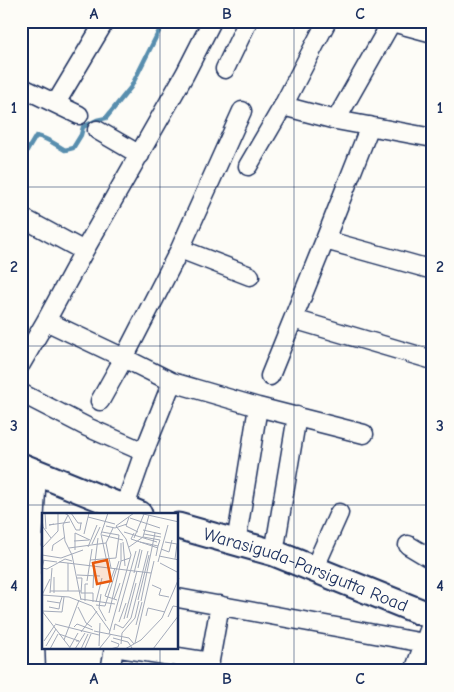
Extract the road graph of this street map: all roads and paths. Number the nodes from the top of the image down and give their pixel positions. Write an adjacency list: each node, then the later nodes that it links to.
1 (104, 21): 9 (street)
2 (212, 21): 17 (street)
3 (248, 21): 7 (street)
4 (327, 21): 10 (street)
5 (392, 22): 6 (street); 13 (street)
6 (433, 34)
7 (225, 69)
8 (21, 86): 9 (street)
9 (56, 103): 12 (street)
10 (283, 106): 13 (street); 18 (street)
11 (242, 111): 21 (street)
12 (79, 114)
13 (336, 120): 14 (street)
14 (370, 126): 16 (street); 20 (street)
15 (97, 130): 17 (street)
16 (433, 138)
17 (140, 155): 22 (street)
18 (248, 166)
19 (21, 216): 22 (street)
20 (325, 240): 23 (street); 25 (street)
21 (180, 249): 24 (street); 27 (street)
22 (84, 251): 26 (street)
23 (433, 270)
24 (250, 276)
25 (293, 319): 28 (street); 30 (street)
26 (46, 321): 27 (street); 29 (street)
27 (124, 358): 31 (street); 33 (street)
28 (433, 360)
29 (21, 364)
30 (270, 376)
31 (172, 382): 34 (street); 37 (street)
32 (21, 393): 37 (street)
33 (100, 401)
34 (258, 408): 35 (street); 42 (street)
35 (297, 416): 36 (street); 44 (street)
36 (364, 434)
37 (144, 452): 39 (street)
38 (29, 470): 39 (street); 54 (street)
39 (131, 513)
40 (339, 513): 46 (street)
41 (179, 526): 42 (street, Warasiguda-Parsigutta Road)
42 (236, 543): 44 (street, Warasiguda-Parsigutta Road)
43 (408, 545): 45 (street)
44 (274, 553): 46 (street, Warasiguda-Parsigutta Road)
45 (433, 560)
46 (314, 569): 49 (street, Warasiguda-Parsigutta Road)
47 (179, 598): 48 (street)
48 (220, 605): 50 (street); 53 (street)
49 (433, 618): 50 (street)
50 (424, 643): 56 (street)
51 (114, 650): 55 (street)
52 (130, 650): 53 (street)
53 (209, 666)
54 (36, 671)
55 (110, 671)
56 (414, 671)

